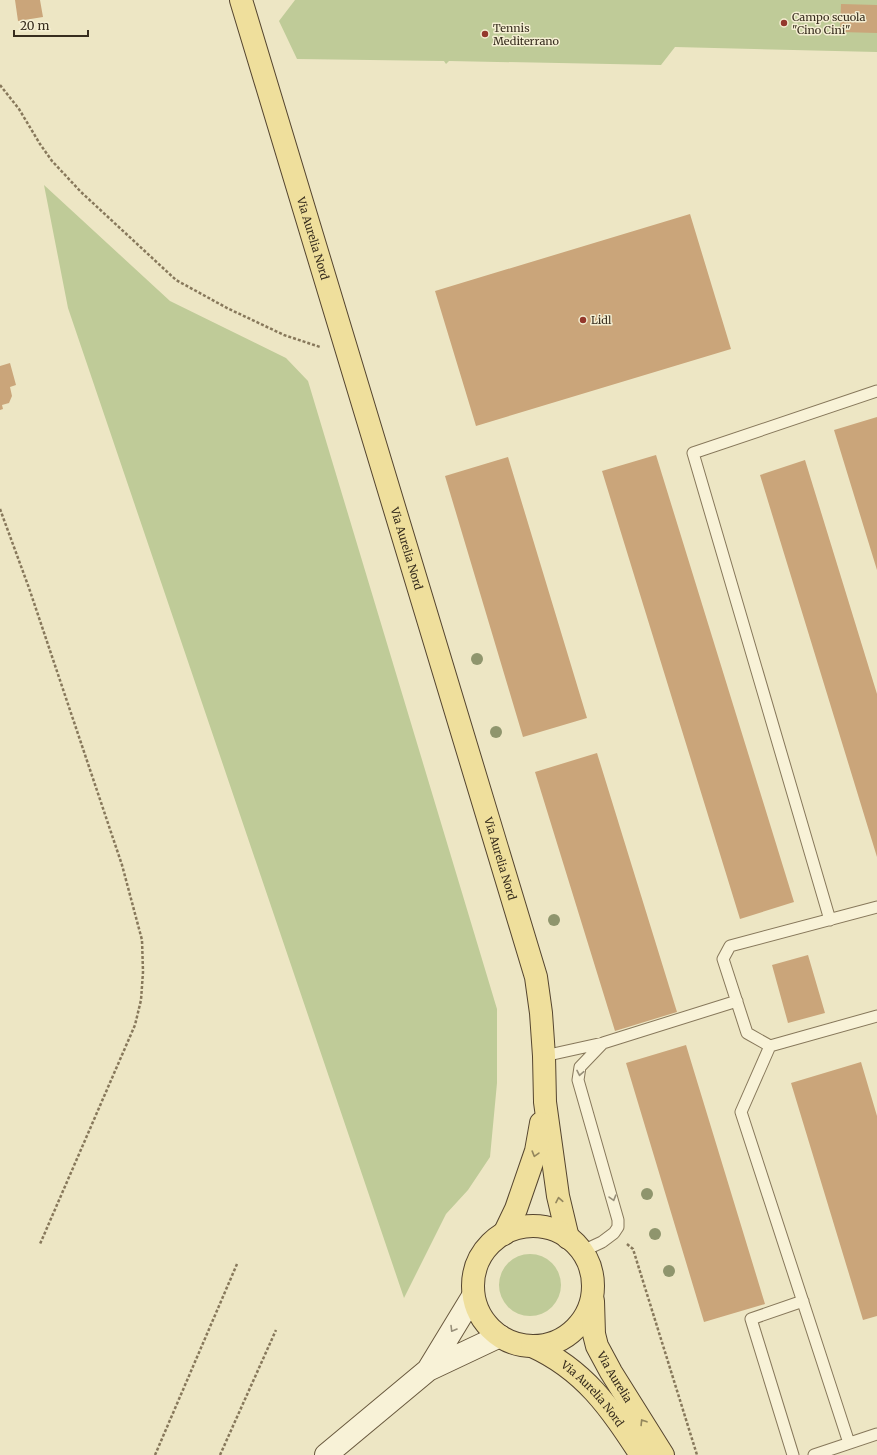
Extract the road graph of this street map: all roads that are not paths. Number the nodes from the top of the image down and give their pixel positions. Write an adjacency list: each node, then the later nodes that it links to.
1 (242, 0): 9 (main road, Via Aurelia Nord)
2 (877, 391): 4 (lane)
3 (877, 907): 4 (lane)
4 (830, 920): 5 (lane)
5 (737, 1001): 7 (lane); 8 (lane)
6 (877, 1016): 8 (lane)
7 (602, 1043): 9 (lane); 12 (lane, one-way to 12)
8 (770, 1046): 15 (lane)
9 (544, 1056): 10 (main road, Via Aurelia Nord)
10 (545, 1102): 11 (main road, Via Aurelia Nord, one-way to 11); 12 (main road, Via Aurelia Nord, one-way to 10)
11 (504, 1234): 12 (main road); 14 (main road)
12 (572, 1242): 13 (main road)
13 (593, 1291): 17 (main road); 23 (main road, Via Aurelia, one-way to 13)
14 (473, 1296): 16 (main road); 18 (main road, one-way to 18)
15 (803, 1301): 20 (lane); 24 (lane)
16 (500, 1336): 17 (main road); 18 (main road)
17 (532, 1346): 22 (main road, Via Aurelia Nord)
18 (428, 1370): 21 (main road)
19 (877, 1434): 20 (lane)
20 (849, 1443): 25 (lane)
21 (326, 1455)
22 (641, 1455)
23 (663, 1455)
24 (793, 1455)
25 (814, 1455)

